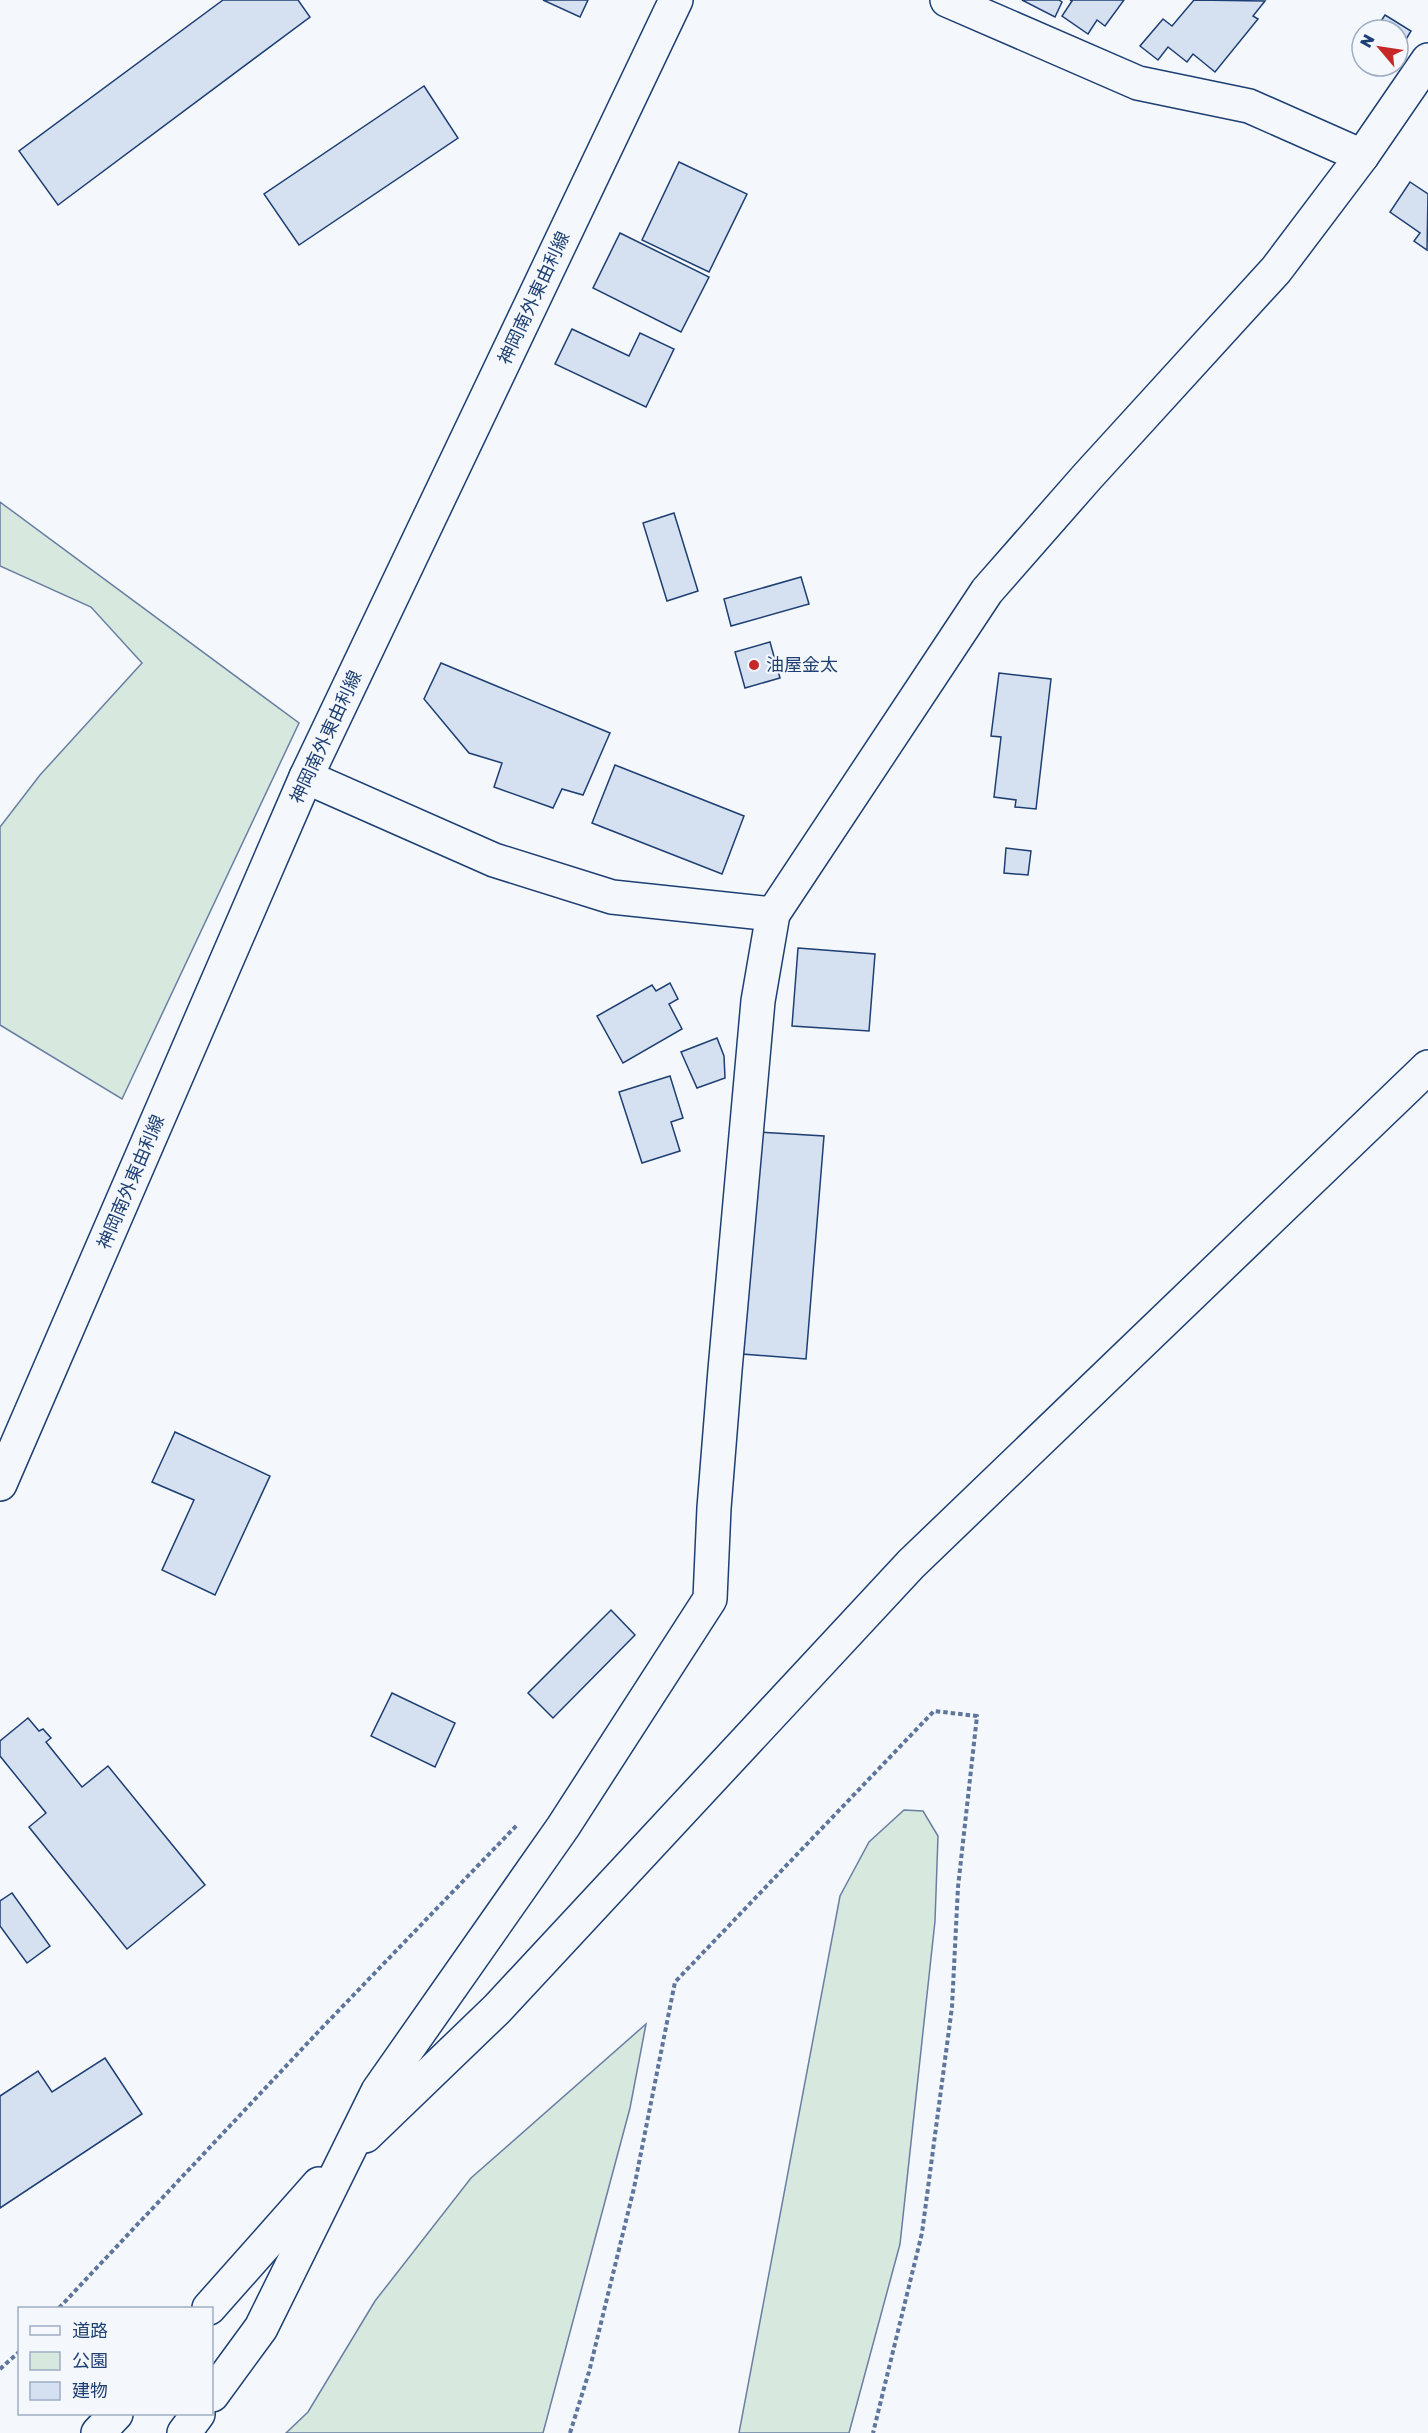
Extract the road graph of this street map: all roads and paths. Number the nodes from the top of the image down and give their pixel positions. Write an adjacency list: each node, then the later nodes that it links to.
1 (676, 0): 5 (street, 神岡南外東由利線)
2 (947, 0): 4 (street)
3 (1428, 60): 4 (street)
4 (1362, 156): 6 (street)
5 (306, 777): 6 (street); 8 (street, 神岡南外東由利線)
6 (773, 914): 9 (street)
7 (1428, 1067): 10 (street)
8 (0, 1484)
9 (563, 1827): 10 (street); 11 (path)
10 (348, 2152): 12 (street); 15 (street)
11 (60, 2307)
12 (210, 2307)
13 (18, 2353): 14 (path)
14 (0, 2369)
15 (213, 2394)
16 (115, 2415): 18 (street)
17 (197, 2415): 19 (street)
18 (98, 2433)
19 (184, 2433)
20 (570, 2433): 21 (path)
21 (873, 2433)

